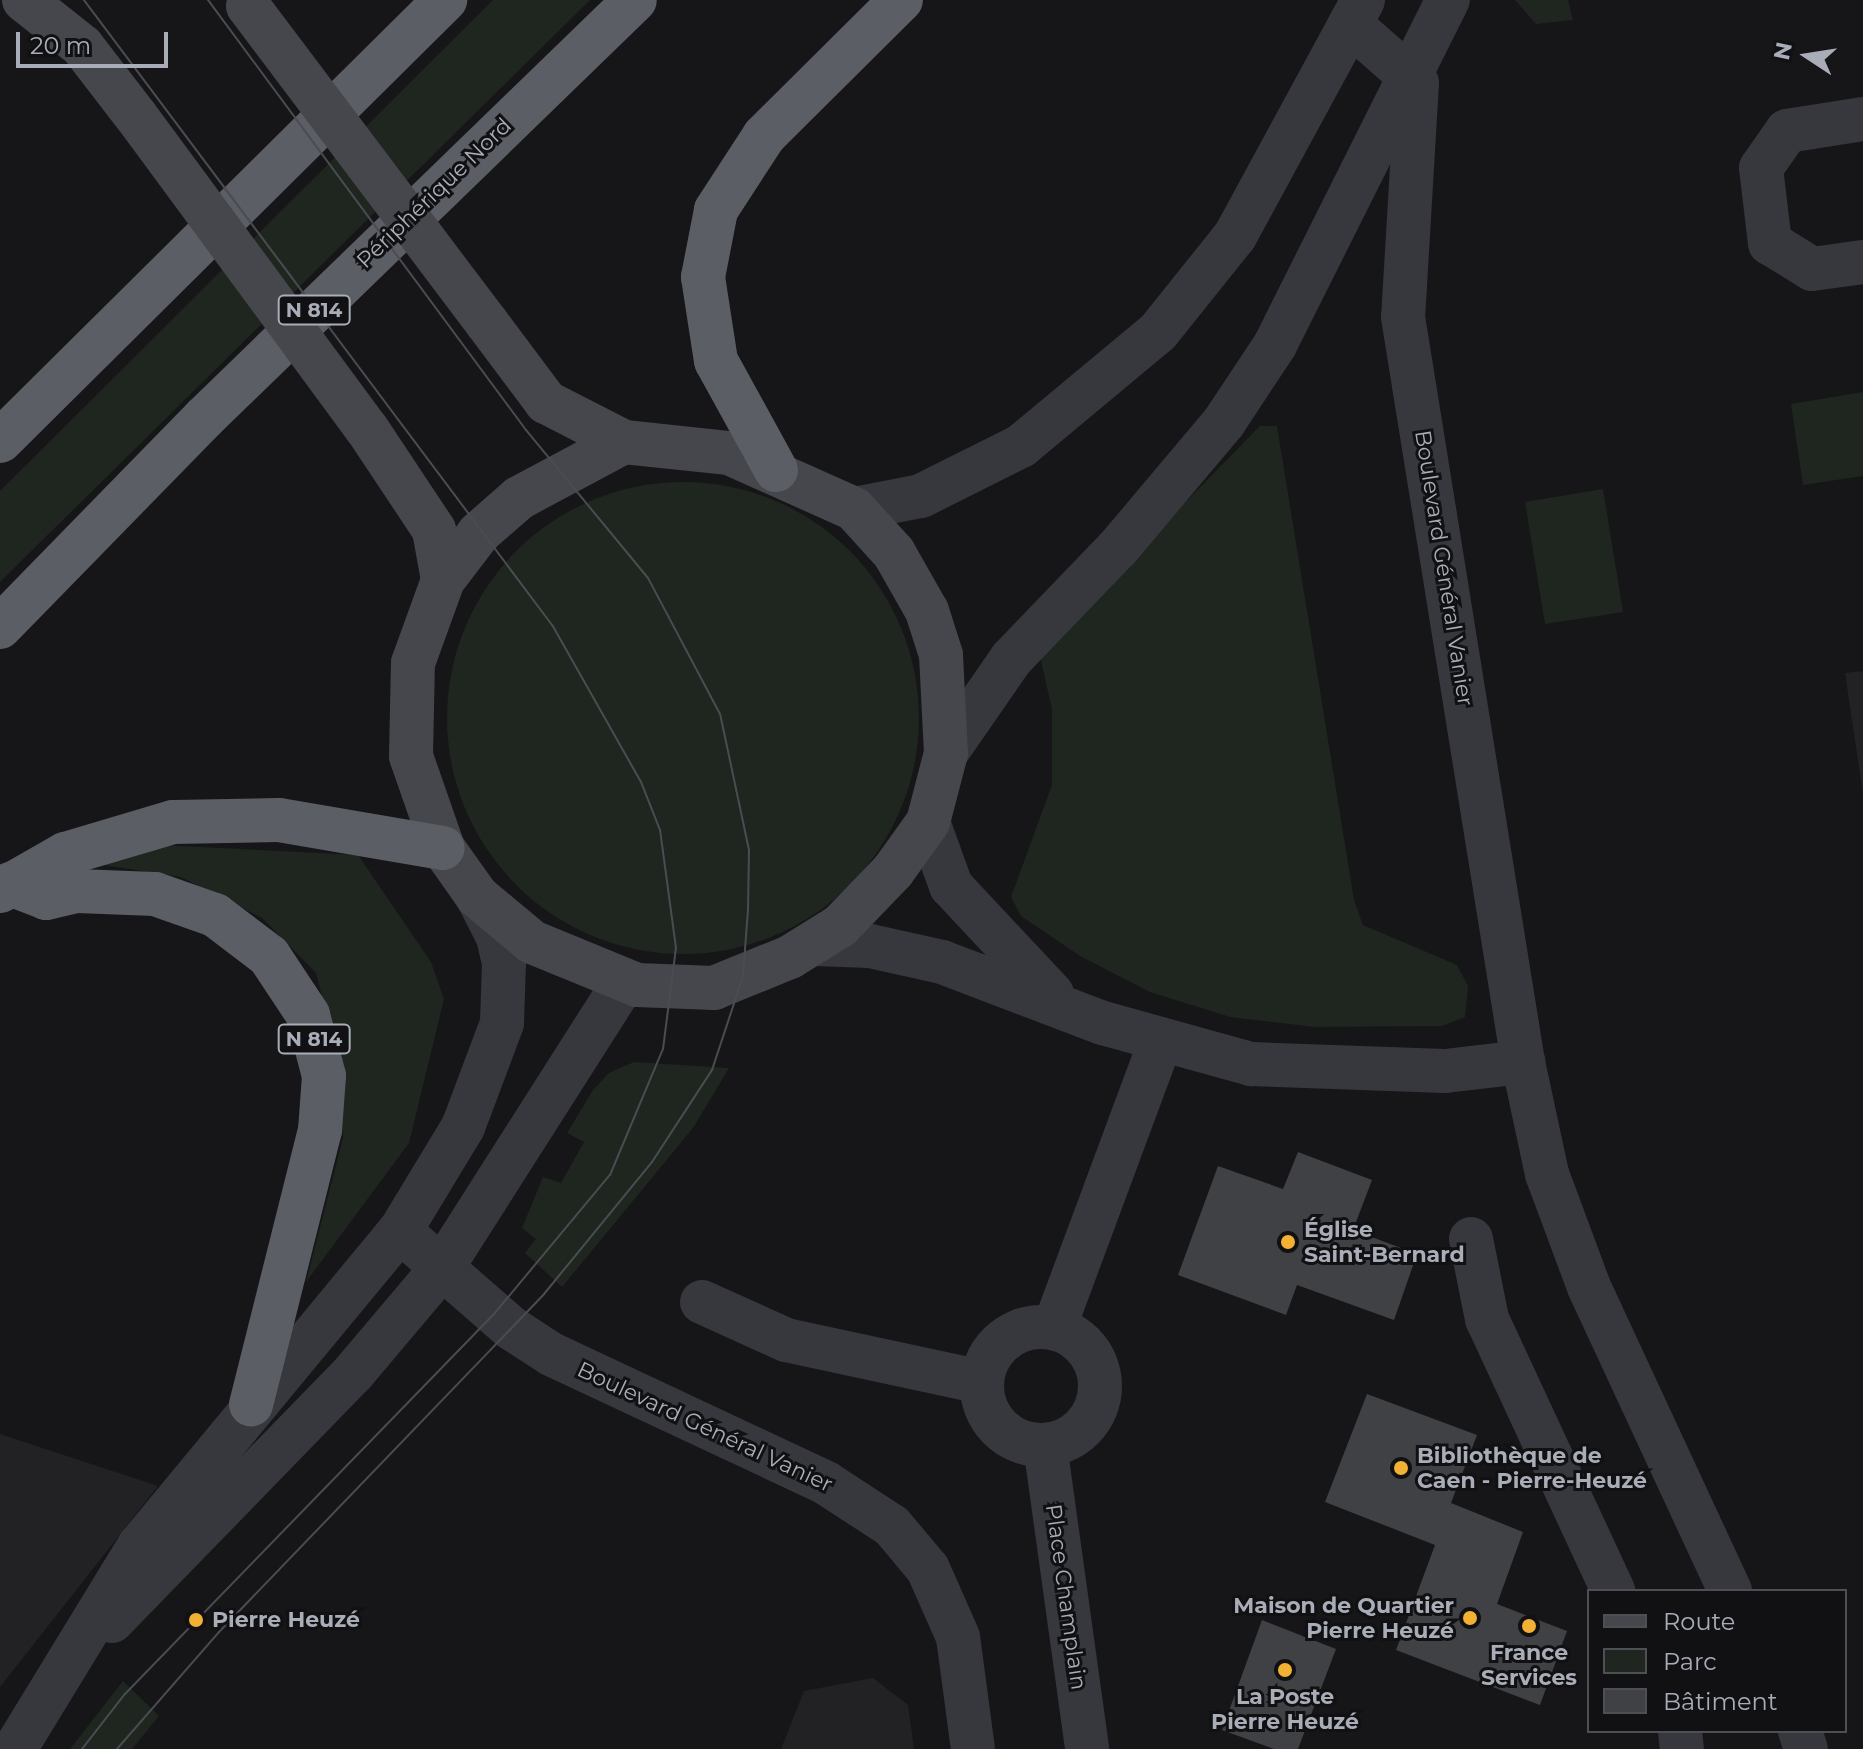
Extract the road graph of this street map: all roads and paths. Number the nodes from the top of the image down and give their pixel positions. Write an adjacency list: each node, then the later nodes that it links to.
1 (24, 0): 15 (main road, bridge)
2 (445, 0): 11 (highway)
3 (635, 0): 16 (highway, Périphérique Nord / N 814)
4 (901, 0): 13 (highway)
5 (1448, 0): 8 (street)
6 (246, 3): 12 (main road, bridge)
7 (1357, 12): 8 (street); 14 (street)
8 (1412, 73): 17 (street); 26 (street, Boulevard Général Vanier)
9 (1863, 119): 10 (street)
10 (1863, 262)
11 (0, 441)
12 (624, 442): 13 (main road); 15 (main road)
13 (776, 470): 14 (main road)
14 (854, 509): 17 (main road)
15 (443, 580): 19 (main road)
16 (0, 627)
17 (946, 753): 18 (main road)
18 (928, 822): 22 (main road); 24 (street)
19 (443, 848): 20 (highway, N 814); 21 (main road)
20 (5, 887): 32 (highway, N 814)
21 (477, 896): 23 (main road); 28 (street)
22 (815, 944): 23 (main road); 24 (street)
23 (625, 981): 28 (street)
24 (1063, 1003): 25 (street)
25 (1161, 1041): 26 (street); 30 (street)
26 (1523, 1062): 35 (street, Boulevard Général Vanier)
27 (1471, 1239): 34 (street)
28 (420, 1249): 32 (street); 36 (street); 38 (street, Boulevard Général Vanier)
29 (702, 1302): 31 (street)
30 (1054, 1328): 31 (street); 33 (street)
31 (982, 1382): 33 (street)
32 (251, 1404): 36 (street)
33 (1045, 1445): 39 (street, Place Champlain)
34 (1612, 1589)
35 (1729, 1589)
36 (71, 1662): 37 (street)
37 (15, 1749)
38 (973, 1749)
39 (1087, 1749)

